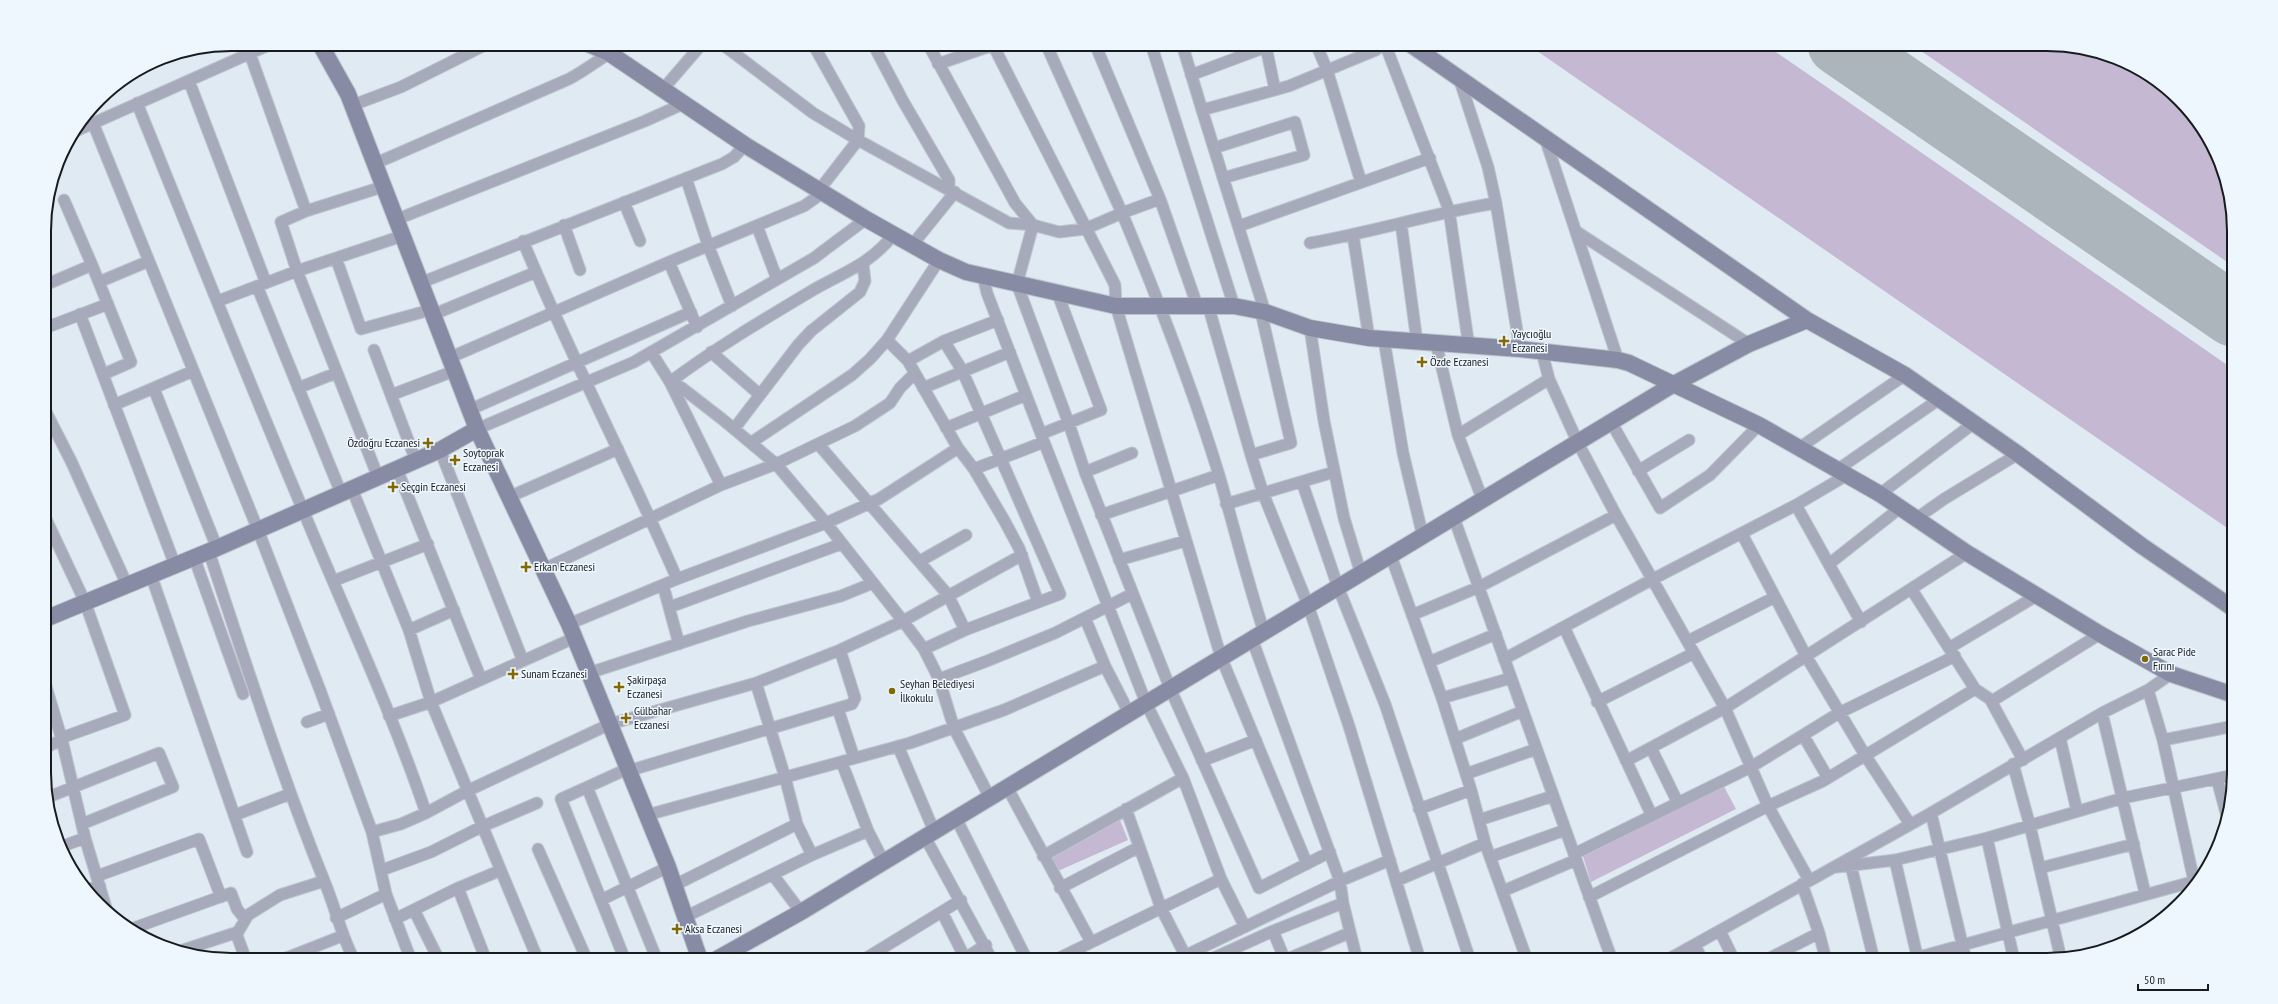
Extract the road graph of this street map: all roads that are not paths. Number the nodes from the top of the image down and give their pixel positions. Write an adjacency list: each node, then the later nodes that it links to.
1 (256, 51): 22 (street)
2 (324, 51): 32 (main road)
3 (473, 51): 32 (street)
4 (696, 51): 28 (street)
5 (731, 51): 37 (street)
6 (817, 51): 37 (street)
7 (877, 51): 47 (street)
8 (932, 51): 23 (street)
9 (969, 51): 23 (street)
10 (997, 51): 62 (street)
11 (1049, 51): 54 (street)
12 (1098, 51): 48 (street)
13 (1153, 51): 95 (street)
14 (1184, 51): 25 (street)
15 (1255, 51): 25 (street)
16 (1267, 51): 29 (street)
17 (1319, 51): 24 (street)
18 (1374, 51): 24 (street)
19 (1388, 51): 40 (street)
20 (1420, 51): 26 (main road)
21 (610, 52): 28 (main road); 41 (street)
22 (250, 54): 27 (street); 53 (street)
23 (938, 64): 59 (street)
24 (1327, 70): 29 (street); 44 (street)
25 (1191, 75): 33 (street)
26 (1459, 78): 36 (main road); 51 (street)
27 (189, 81): 30 (street); 87 (street)
28 (664, 88): 31 (main road)
29 (1276, 90): 33 (street)
30 (137, 103): 34 (street); 89 (street)
31 (685, 103): 38 (main road); 56 (street)
32 (353, 105): 41 (main road)
33 (1202, 110): 39 (street)
34 (93, 123): 35 (street); 74 (street)
35 (84, 127)
36 (1545, 138): 63 (street); 102 (main road)
37 (858, 140): 46 (street); 47 (street)
38 (745, 145): 42 (street); 46 (main road)
39 (1214, 148): 43 (street); 43 (street)
40 (1430, 158): 44 (street); 52 (street)
41 (374, 164): 45 (main road)
42 (686, 178): 50 (street); 71 (street)
43 (1223, 178): 61 (street)
44 (1361, 182): 61 (street)
45 (382, 187): 53 (street); 56 (main road)
46 (822, 191): 55 (main road); 60 (street)
47 (952, 191): 59 (street); 70 (street)
48 (1160, 199): 54 (street); 92 (street)
49 (64, 200): 77 (street)
50 (624, 202): 58 (street); 68 (street)
51 (1496, 202): 52 (street); 113 (street)
52 (1449, 210): 57 (street); 112 (street)
53 (306, 211): 79 (street)
54 (1122, 213): 62 (street); 91 (street)
55 (866, 219): 64 (main road); 82 (street)
56 (395, 220): 66 (main road)
57 (1401, 223): 65 (street); 109 (street)
58 (564, 225): 67 (street); 78 (street)
59 (1033, 225): 62 (street); 86 (street)
60 (757, 226): 71 (street); 82 (street)
61 (1239, 226): 98 (street)
62 (1086, 229): 94 (street)
63 (1577, 232): 111 (street); 119 (street)
64 (894, 234): 70 (main road); 76 (street)
65 (1353, 235): 69 (street); 106 (street)
66 (402, 236): 72 (street); 85 (main road)
67 (523, 241): 80 (street); 85 (street)
68 (640, 241)
69 (1310, 243)
70 (913, 244): 73 (main road)
71 (708, 245): 75 (street); 93 (street)
72 (336, 258): 79 (street); 96 (street)
73 (939, 260): 81 (main road); 107 (street)
74 (149, 261): 84 (street); 124 (street)
75 (669, 262): 97 (street); 99 (street)
76 (863, 264): 116 (street); 136 (street)
77 (92, 265): 83 (street); 84 (street)
78 (580, 270)
79 (297, 271): 87 (street); 125 (street)
80 (536, 272): 96 (street); 99 (street)
81 (983, 276): 86 (main road); 101 (street)
82 (778, 279): 93 (street)
83 (51, 282)
84 (98, 282): 90 (street)
85 (420, 283): 96 (main road)
86 (1017, 284): 88 (main road); 146 (street)
87 (262, 285): 89 (street); 133 (street)
88 (1057, 292): 94 (main road); 146 (street)
89 (218, 301): 187 (street)
90 (108, 304): 100 (street); 127 (street)
91 (1161, 305): 92 (main road); 94 (main road); 173 (street)
92 (1203, 305): 95 (main road); 163 (street)
93 (732, 306): 104 (street)
94 (1116, 306): 178 (street)
95 (1234, 306): 98 (main road)
96 (431, 312): 122 (main road)
97 (691, 312): 104 (street); 121 (street)
98 (1263, 312): 105 (main road); 163 (street)
99 (554, 313): 121 (street); 122 (street)
100 (80, 314): 103 (street); 127 (street)
101 (998, 320): 108 (street); 117 (street)
102 (1807, 320): 111 (main road); 128 (main road)
103 (51, 326)
104 (696, 327): 115 (street)
105 (1310, 328): 106 (main road); 171 (street)
106 (1377, 339): 109 (main road); 198 (street)
107 (887, 340): 120 (street); 154 (street)
108 (944, 341): 120 (street); 123 (street)
109 (1417, 342): 110 (main road)
110 (1436, 343): 112 (main road); 151 (street)
111 (1750, 344): 132 (main road)
112 (1469, 346): 113 (main road)
113 (1520, 349): 118 (main road)
114 (374, 350): 137 (street)
115 (651, 352): 130 (street); 131 (street)
116 (711, 352): 130 (street); 136 (street)
117 (1010, 352): 123 (street); 138 (street)
118 (1542, 352): 119 (main road); 129 (street)
119 (1618, 360): 132 (main road)
120 (908, 361): 126 (street)
121 (577, 363): 131 (street); 141 (street)
122 (451, 365): 137 (street); 141 (main road)
123 (962, 370): 134 (street); 142 (street)
124 (193, 371): 135 (street); 195 (street)
125 (336, 373): 133 (street); 174 (street)
126 (915, 373): 134 (street); 156 (street)
127 (104, 374): 140 (street)
128 (1905, 376): 139 (main road); 158 (street)
129 (1549, 379): 151 (street); 155 (street)
130 (670, 382): 150 (street); 176 (street)
131 (585, 383): 149 (street); 159 (street)
132 (1674, 384): 144 (main road); 147 (main road)
133 (298, 388): 177 (street)
134 (923, 388): 148 (street)
135 (154, 389): 140 (street); 202 (street)
136 (759, 394): 150 (street)
137 (391, 395): 165 (street)
138 (1026, 395): 142 (street); 152 (street)
139 (1938, 400): 145 (main road); 172 (street)
140 (114, 405): 210 (street)
141 (469, 410): 149 (main road)
142 (981, 413): 148 (street); 164 (street)
143 (51, 422): 218 (street)
144 (1611, 422): 155 (main road); 169 (street)
145 (1974, 423): 162 (main road); 180 (street)
146 (1069, 424): 152 (street); 170 (street)
147 (1759, 425): 158 (main road); 169 (street)
148 (946, 428): 157 (street)
149 (477, 429): 160 (main road); 181 (main road)
150 (734, 429): 154 (street)
151 (1458, 435): 182 (street)
152 (1042, 438): 164 (street); 231 (street)
153 (1689, 440): 169 (street)
154 (752, 442): 166 (street)
155 (1578, 443): 182 (main road); 189 (street)
156 (819, 445): 166 (street); 183 (street)
157 (958, 448): 168 (street); 183 (street)
158 (1799, 448): 172 (main road)
159 (618, 449): 181 (street); 192 (street)
160 (440, 450): 165 (main road); 255 (street)
161 (1132, 453): 170 (street)
162 (2018, 454): 191 (street); 229 (main road)
163 (1250, 455): 179 (street)
164 (1000, 459): 168 (street); 228 (street)
165 (416, 461): 167 (main road)
166 (776, 464): 176 (street); 193 (street)
167 (397, 469): 174 (main road); 200 (street)
168 (974, 469): 204 (street)
169 (1638, 471)
170 (1085, 472): 188 (street)
171 (1334, 472): 175 (street); 212 (street)
172 (1842, 473): 180 (main road); 185 (street)
173 (1219, 475): 178 (street); 184 (street)
174 (378, 477): 177 (main road)
175 (1302, 482): 179 (street); 220 (street)
176 (721, 485): 192 (street)
177 (347, 491): 187 (main road); 208 (street)
178 (1170, 492): 188 (street); 199 (street)
179 (1263, 493): 184 (street); 230 (street)
180 (1880, 494): 186 (main road)
181 (509, 497): 211 (main road)
182 (1483, 501): 190 (main road)
183 (868, 502): 193 (street); 207 (street)
184 (1226, 504): 245 (street)
185 (1796, 505): 196 (street); 209 (street)
186 (1900, 508): 191 (main road); 209 (street)
187 (303, 510): 195 (main road); 216 (street)
188 (1101, 515): 206 (street)
189 (1616, 515): 215 (street); 221 (street)
190 (1454, 518): 198 (main road); 221 (street)
191 (1917, 518): 203 (main road)
192 (651, 519): 211 (street); 214 (street)
193 (826, 523): 201 (street); 214 (street)
194 (51, 530): 227 (street)
195 (258, 530): 202 (main road); 281 (street)
196 (1742, 534): 215 (street); 226 (street)
197 (966, 535): 207 (street)
198 (1423, 537): 205 (main road)
199 (1185, 541): 206 (street); 253 (street)
200 (428, 544): 208 (street); 233 (street)
201 (841, 544): 217 (street); 232 (street)
202 (207, 552): 210 (main road); 268 (street); 318 (street)
203 (1968, 553): 222 (street); 225 (main road)
204 (1022, 555): 224 (street); 228 (street)
205 (1391, 556): 212 (main road); 234 (street)
206 (1119, 560): 223 (street)
207 (920, 561): 224 (street)
208 (382, 562): 216 (street); 240 (street)
209 (1829, 564): 238 (street)
210 (175, 566): 213 (main road)
211 (544, 569): 242 (main road)
212 (1361, 574): 220 (main road)
213 (151, 575): 218 (main road); 332 (street)
214 (677, 579): 219 (street)
215 (1653, 579): 239 (street); 246 (street)
216 (333, 581): 282 (street)
217 (873, 583): 237 (street); 247 (street)
218 (127, 585): 227 (main road)
219 (663, 585): 232 (street); 242 (street)
220 (1338, 587): 230 (main road); 328 (street)
221 (1479, 587): 234 (street); 243 (street)
222 (1912, 590): 238 (street); 250 (street)
223 (1132, 594): 231 (street); 264 (street)
224 (948, 595): 237 (street); 241 (street)
225 (2038, 595): 244 (main road); 250 (street)
226 (1775, 597): 246 (street); 252 (street)
227 (85, 602): 235 (main road); 290 (street)
228 (1038, 602): 241 (street)
229 (2227, 604)
230 (1308, 605): 245 (main road); 360 (street)
231 (1107, 606): 236 (street); 272 (street)
232 (670, 607): 247 (street)
233 (454, 610): 240 (street); 261 (street)
234 (1412, 615): 256 (street)
235 (51, 616)
236 (1085, 618): 257 (street); 262 (street)
237 (903, 621): 248 (street); 249 (street)
238 (1861, 622): 252 (street)
239 (1564, 627): 254 (street); 273 (street)
240 (409, 630): 271 (street)
241 (965, 630): 248 (street)
242 (572, 631): 255 (street); 258 (main road)
243 (1496, 634): 254 (street); 256 (street)
244 (2100, 634): 259 (main road); 270 (street)
245 (1258, 635): 253 (main road); 355 (street)
246 (1688, 641): 251 (street)
247 (679, 644): 258 (street)
248 (924, 649): 262 (street)
249 (840, 650): 263 (street); 276 (street)
250 (1952, 652): 265 (street); 279 (street)
251 (1694, 653): 273 (street); 275 (street)
252 (1806, 656): 275 (street); 279 (street)
253 (1221, 658): 264 (main road); 292 (street)
254 (1504, 659): 260 (street)
255 (523, 661): 261 (street)
256 (1429, 662): 269 (street)
257 (1105, 666): 278 (street); 287 (street)
258 (589, 673): 284 (main road)
259 (2171, 674): 266 (street); 267 (main road)
260 (1511, 678): 269 (street); 277 (street)
261 (481, 679): 271 (street)
262 (939, 679): 287 (street)
263 (756, 683): 284 (street); 286 (street)
264 (1170, 688): 272 (main road); 301 (street)
265 (1975, 689): 270 (street); 298 (street)
266 (2148, 690): 280 (street); 293 (street)
267 (2227, 693)
268 (243, 694)
269 (1442, 698): 291 (street)
270 (1992, 701): 302 (street)
271 (431, 702): 282 (street); 317 (street)
272 (1146, 702): 278 (main road); 309 (street)
273 (1597, 702): 300 (street)
274 (51, 708): 290 (street)
275 (1725, 708): 296 (street); 304 (street)
276 (838, 709): 286 (street); 299 (street)
277 (1523, 711): 291 (street); 297 (street)
278 (1129, 713): 314 (main road)
279 (1840, 713): 288 (street); 298 (street)
280 (2102, 713): 289 (street); 322 (street)
281 (328, 714): 283 (street); 344 (street)
282 (389, 716): 330 (street)
283 (307, 722)
284 (610, 724): 305 (main road); 317 (street)
285 (2227, 727): 293 (street)
286 (770, 728): 305 (street); 307 (street)
287 (954, 728): 295 (street); 321 (street)
288 (1803, 735): 304 (street); 310 (street)
289 (2060, 738): 302 (street); 329 (street)
290 (62, 739): 294 (street); 312 (street)
291 (1455, 739): 306 (street)
292 (1256, 740): 301 (street); 363 (street)
293 (2163, 740): 315 (street)
294 (51, 744)
295 (898, 746): 299 (street); 345 (street)
296 (1651, 748): 300 (street); 324 (street)
297 (1536, 749): 306 (street); 320 (street)
298 (1865, 755): 310 (street); 339 (street)
299 (854, 758): 303 (street)
300 (1626, 761): 334 (street)
301 (1202, 762): 363 (street)
302 (2018, 762): 331 (street); 340 (street)
303 (842, 763): 307 (street); 343 (street)
304 (1751, 767): 324 (street); 325 (street)
305 (628, 770): 313 (street); 333 (main road)
306 (1466, 774): 316 (street)
307 (785, 776): 333 (street); 338 (street)
308 (2227, 777): 311 (street)
309 (1183, 778): 327 (street); 373 (street)
310 (1828, 778): 325 (street)
311 (2216, 779): 315 (street); 326 (street)
312 (73, 787): 319 (street); 337 (street); 337 (street)
313 (587, 787): 382 (street); 391 (street)
314 (1007, 787): 321 (main road); 357 (street)
315 (2173, 787): 322 (street); 372 (street)
316 (1471, 790): 328 (street); 336 (street)
317 (467, 791): 330 (street); 341 (street)
318 (290, 794): 332 (street); 376 (street)
319 (53, 795)
320 (1553, 796): 336 (street); 342 (street)
321 (990, 798): 335 (main road)
322 (2124, 798): 329 (street); 349 (street)
323 (537, 803): 341 (street)
324 (1678, 803): 334 (street)
325 (1768, 806): 379 (street); 389 (street)
326 (2224, 807)
327 (1126, 809): 351 (street); 357 (street)
328 (1419, 809): 364 (street)
329 (2077, 811): 340 (street)
330 (426, 813): 344 (street)
331 (1931, 813): 339 (street); 352 (street)
332 (235, 815): 354 (street)
333 (647, 815): 366 (main road)
334 (1652, 816): 358 (street)
335 (956, 818): 345 (main road); 433 (street)
336 (1479, 820): 348 (street)
337 (82, 824): 346 (street)
338 (797, 824): 356 (street); 380 (street)
339 (1910, 824): 367 (street)
340 (2030, 826): 347 (street); 368 (street)
341 (481, 827): 369 (street); 370 (street)
342 (1566, 830): 358 (street); 359 (street)
343 (868, 831): 356 (street); 362 (street)
344 (372, 832): 369 (street)
345 (930, 834): 362 (main road); 392 (street)
346 (85, 838): 350 (street); 375 (street)
347 (1987, 838): 352 (street); 410 (street)
348 (1485, 844): 359 (street); 364 (street)
349 (2134, 844): 368 (street); 386 (street)
350 (66, 845)
351 (1139, 847): 384 (street); 394 (street)
352 (1941, 848): 361 (street); 415 (street)
353 (538, 849): 424 (street)
354 (247, 852)
355 (1330, 852): 363 (street); 377 (street)
356 (812, 855): 371 (street)
357 (1043, 856): 384 (street)
358 (1575, 857): 385 (street); 389 (street)
359 (1490, 858): 385 (street)
360 (1390, 860): 374 (street); 377 (street)
361 (1895, 860): 365 (street); 451 (street)
362 (884, 862): 396 (main road)
363 (1307, 864)
364 (1437, 864): 374 (street); 442 (street)
365 (1851, 866): 367 (street); 450 (street)
366 (668, 867): 380 (main road); 382 (street)
367 (1832, 868): 379 (street)
368 (2040, 868): 402 (street)
369 (382, 870): 387 (street)
370 (499, 871): 383 (street); 423 (street)
371 (773, 875): 396 (street); 398 (street)
372 (2195, 876)
373 (1220, 879): 394 (street); 404 (street)
374 (1396, 880): 441 (street)
375 (98, 881): 381 (street); 388 (street); 390 (street)
376 (324, 881): 399 (street); 400 (street)
377 (1340, 881): 393 (street); 404 (street)
378 (2190, 881): 386 (street)
379 (1805, 882): 406 (street); 409 (street)
380 (675, 885): 398 (main road)
381 (91, 886)
382 (629, 886): 391 (street); 426 (street)
383 (458, 888): 395 (street); 422 (street)
384 (1060, 888): 412 (street)
385 (1503, 891): 443 (street)
386 (2145, 893): 402 (street)
387 (386, 894): 399 (street); 401 (street)
388 (221, 897): 400 (street); 403 (street)
389 (1589, 897): 444 (street)
390 (104, 900)
391 (601, 900): 425 (street)
392 (961, 900): 397 (street); 413 (street)
393 (1343, 903): 405 (street); 408 (street)
394 (1161, 908): 412 (street); 435 (street)
395 (414, 910): 401 (street); 421 (street)
396 (801, 912): 428 (main road)
397 (942, 912): 429 (street); 430 (street)
398 (685, 917): 427 (main road)
399 (336, 918): 411 (street)
400 (245, 919): 407 (street)
401 (395, 919): 420 (street)
402 (2053, 921): 410 (street); 455 (street)
403 (137, 927)
404 (1245, 927): 436 (street)
405 (1273, 931): 437 (street); 438 (street)
406 (1720, 931): 414 (street); 447 (street)
407 (236, 933): 416 (street); 417 (street)
408 (1349, 933): 439 (street); 440 (street)
409 (1819, 933): 448 (street); 449 (street)
410 (2008, 933): 415 (street); 454 (street)
411 (342, 936): 418 (street); 419 (street)
412 (1091, 942): 434 (street)
413 (986, 945): 431 (street); 432 (street)
414 (1695, 945): 445 (street); 446 (street)
415 (1962, 946): 452 (street); 453 (street)
416 (189, 948)
417 (243, 953)
418 (299, 953)
419 (350, 953)
420 (408, 953)
421 (436, 953)
422 (483, 953)
423 (535, 953)
424 (584, 953)
425 (622, 953)
426 (655, 953)
427 (698, 953)
428 (728, 953)
429 (875, 953)
430 (961, 953)
431 (973, 953)
432 (989, 953)
433 (1024, 953)
434 (1068, 953)
435 (1178, 953)
436 (1190, 953)
437 (1224, 953)
438 (1282, 953)
439 (1302, 953)
440 (1355, 953)
441 (1418, 953)
442 (1468, 953)
443 (1525, 953)
444 (1609, 953)
445 (1680, 953)
446 (1699, 953)
447 (1731, 953)
448 (1780, 953)
449 (1824, 953)
450 (1872, 953)
451 (1913, 953)
452 (1936, 953)
453 (1964, 953)
454 (2012, 953)
455 (2060, 953)

